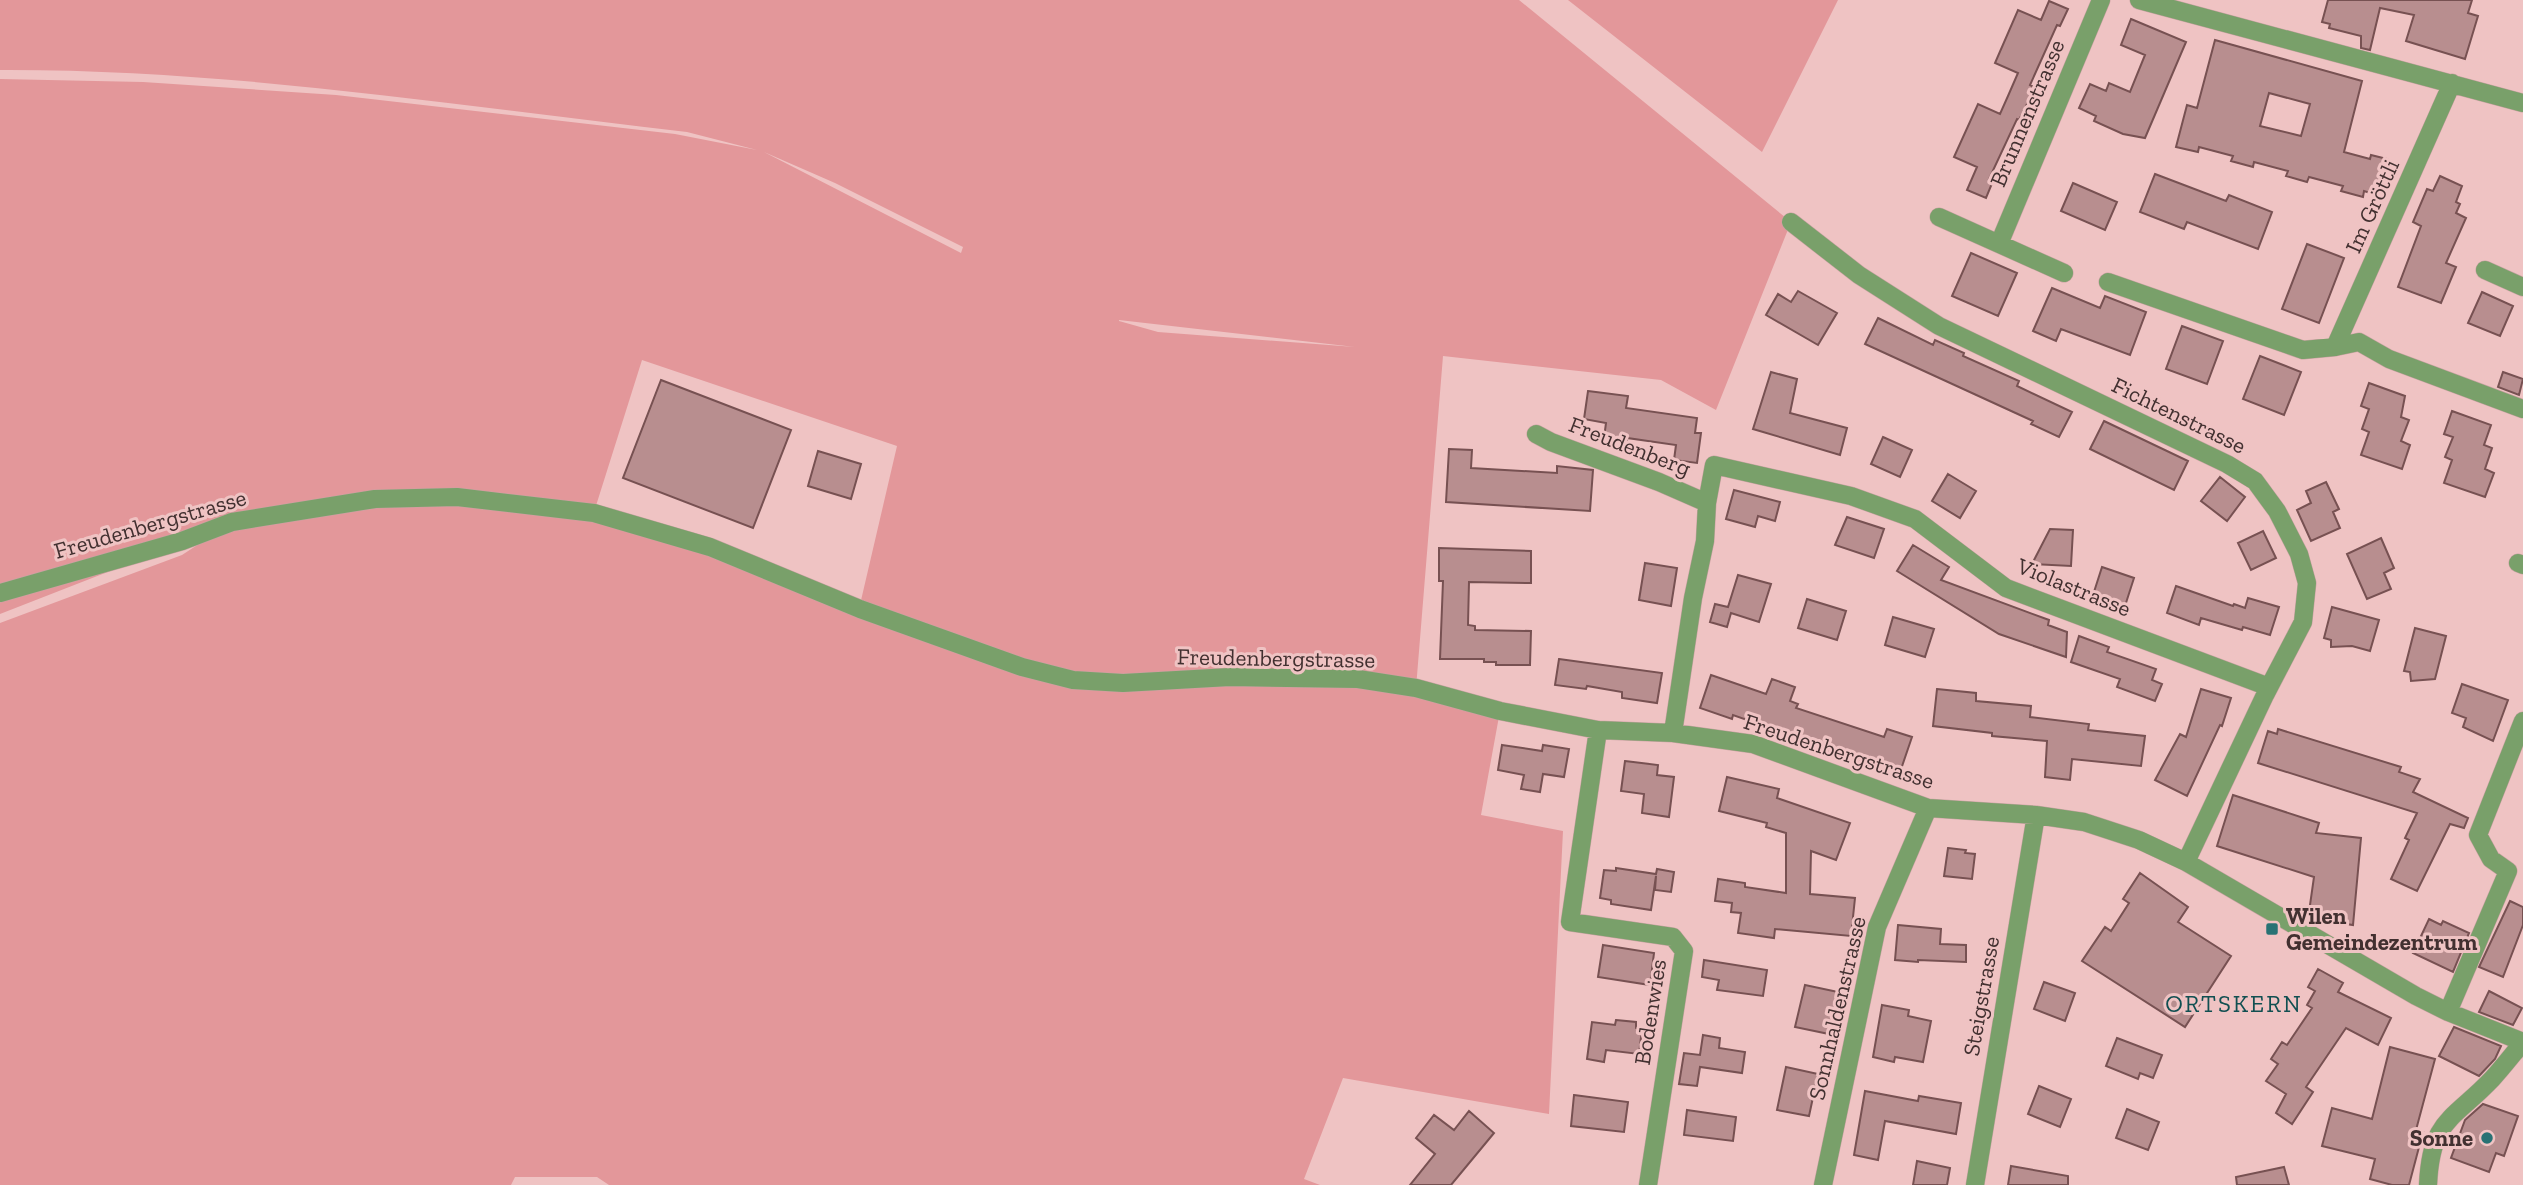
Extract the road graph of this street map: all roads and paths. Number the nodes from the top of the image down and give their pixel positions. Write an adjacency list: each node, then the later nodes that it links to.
1 (2101, 0): 7 (street, Brunnenstrasse)
2 (2139, 0): 3 (street)
3 (2452, 83): 4 (street); 12 (street, Im Gröttli)
4 (2523, 103)
5 (1939, 217): 7 (street)
6 (1791, 222): 17 (street, Fichtenstrasse)
7 (1999, 244): 9 (street)
8 (2485, 270): 11 (street)
9 (2064, 272)
10 (2108, 282): 12 (street)
11 (2523, 287)
12 (2335, 347): 13 (street)
13 (2523, 409)
14 (1536, 434): 15 (street, Freudenberg)
15 (1707, 503): 17 (street, Violastrasse); 20 (street)
16 (0, 593): 19 (street, Freudenbergstrasse)
17 (2269, 687): 23 (street, Fichtenstrasse)
18 (2523, 721): 24 (street)
19 (1598, 730): 20 (street, Freudenbergstrasse); 26 (street, Bodenwies)
20 (1674, 733): 21 (street, Freudenbergstrasse)
21 (1928, 808): 22 (street, Freudenbergstrasse); 27 (street, Sonnhaldenstrasse)
22 (2036, 816): 23 (street, Freudenbergstrasse); 28 (street, Steigstrasse)
23 (2186, 862): 24 (street, Freudenbergstrasse)
24 (2448, 1012): 25 (street, Freudenbergstrasse)
25 (2523, 1042): 29 (street)
26 (1648, 1185)
27 (1823, 1185)
28 (1976, 1185)
29 (2428, 1185)

